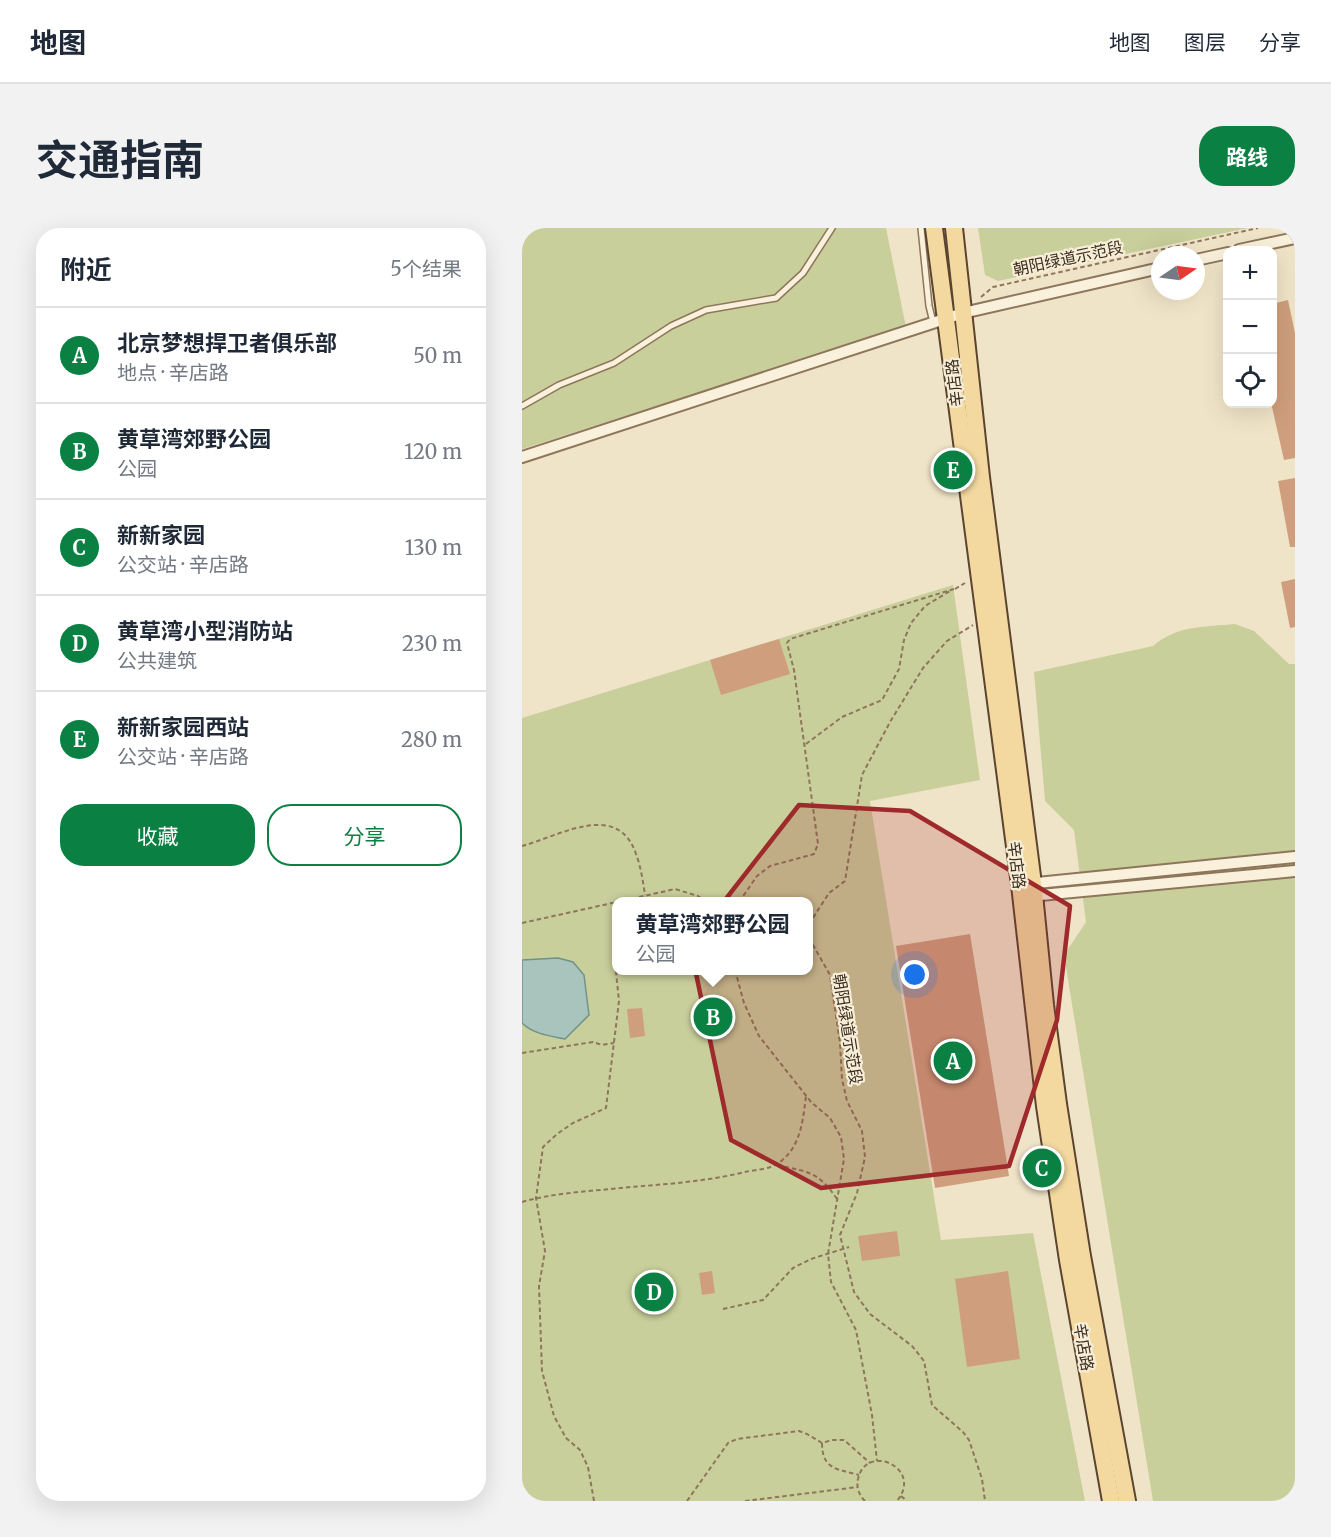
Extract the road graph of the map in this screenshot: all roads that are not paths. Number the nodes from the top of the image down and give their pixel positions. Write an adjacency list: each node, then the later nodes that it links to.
1 (832, 228): 12 (lane)
2 (921, 228): 11 (lane)
3 (934, 228): 11 (main road, 辛店路)
4 (954, 228): 10 (main road, 辛店路)
5 (1295, 238): 6 (street)
6 (1258, 246)
7 (1223, 254): 8 (street)
8 (1205, 258)
9 (1151, 270): 10 (street)
10 (963, 313): 11 (street); 16 (main road, 辛店路)
11 (940, 320): 13 (street); 16 (main road, 辛店路)
12 (522, 406)
13 (522, 457)
14 (1295, 857): 16 (street)
15 (1295, 871): 16 (street)
16 (1027, 890): 17 (main road, 辛店路); 18 (main road, 辛店路)
17 (1111, 1501)
18 (1127, 1501)

